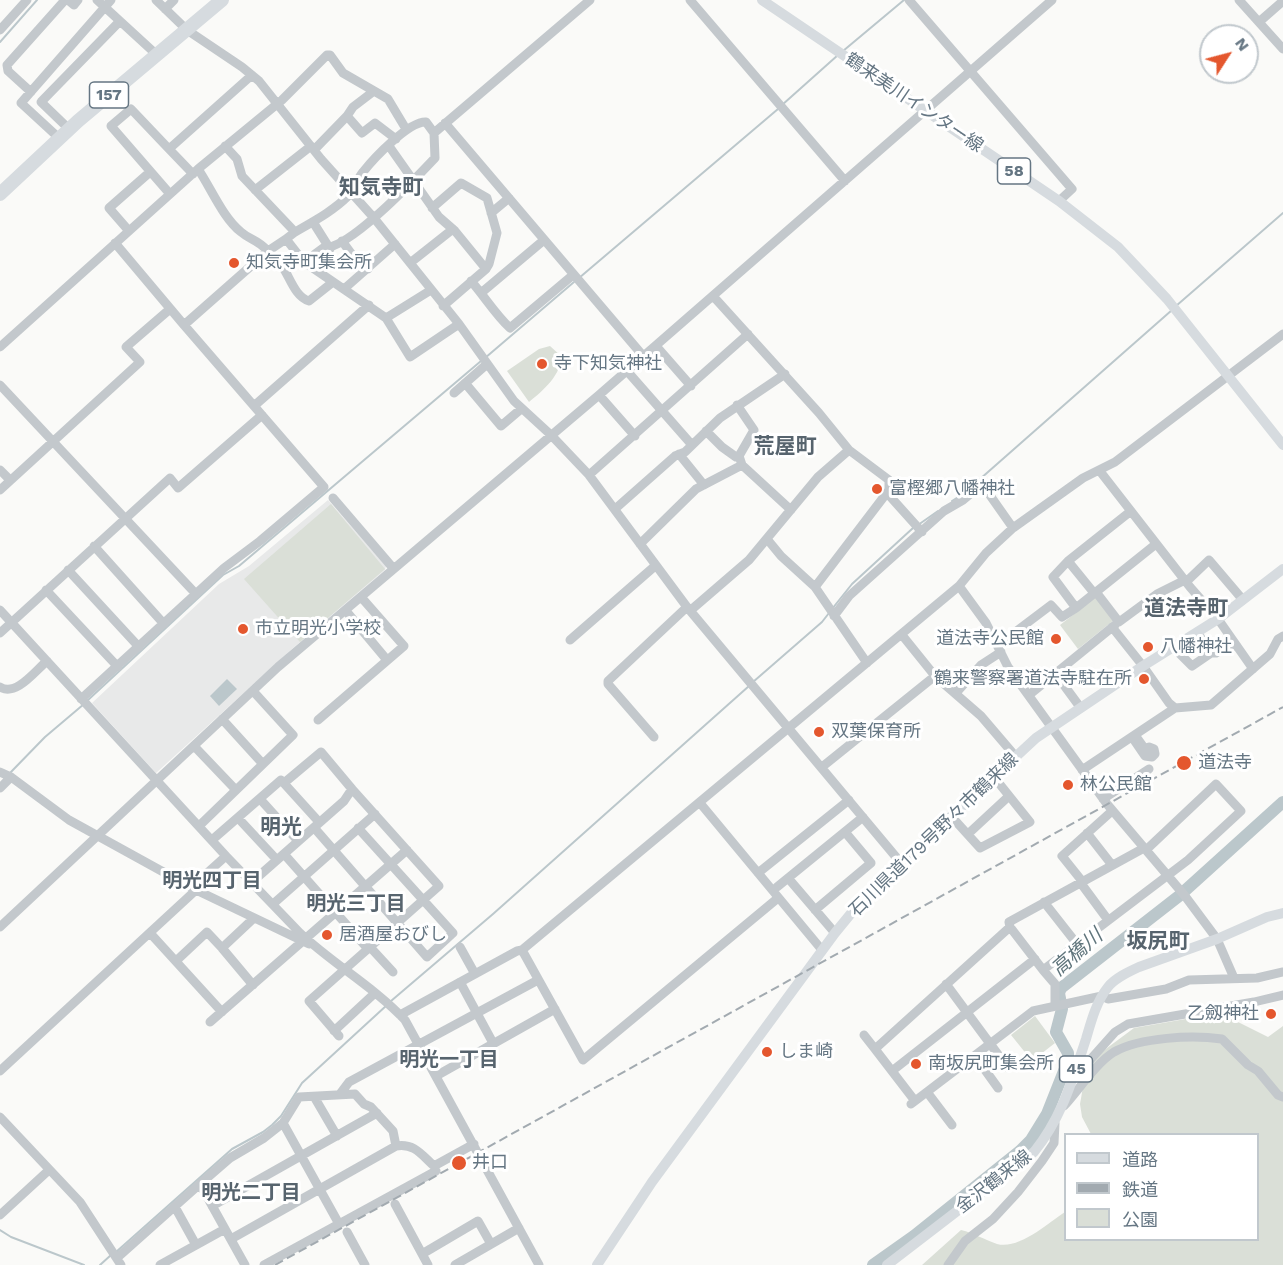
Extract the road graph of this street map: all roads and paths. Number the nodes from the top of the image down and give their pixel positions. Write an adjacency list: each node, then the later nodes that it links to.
1 (27, 0): 19 (street)
2 (66, 0): 3 (street); 26 (street)
3 (78, 0)
4 (97, 0): 15 (street)
5 (156, 0): 16 (street)
6 (174, 0): 16 (street)
7 (222, 0): 20 (highway, 157)
8 (590, 0): 30 (street)
9 (690, 0): 40 (street)
10 (762, 0): 28 (main road, 鶴来美川インター線 / 58)
11 (909, 0): 23 (street)
12 (1052, 0): 23 (street)
13 (1239, 0): 18 (street)
14 (1283, 1): 18 (street)
15 (108, 4): 17 (street); 26 (street)
16 (165, 9): 20 (street)
17 (120, 21): 22 (street); 33 (street)
18 (1259, 22): 21 (street)
19 (0, 30)
20 (187, 30): 22 (highway, 157); 24 (street)
21 (1283, 49)
22 (157, 56): 33 (highway, 157)
23 (970, 71): 28 (street); 47 (street)
24 (252, 75): 27 (street); 37 (street)
25 (374, 91): 27 (street); 29 (street); 31 (street)
26 (31, 92): 33 (street)
27 (277, 102): 35 (street); 36 (street)
28 (925, 111): 40 (street); 47 (main road, 鶴来美川インター線 / 58)
29 (347, 116): 34 (street); 36 (street)
30 (446, 123): 32 (street); 46 (street)
31 (406, 129): 32 (street); 34 (street)
32 (434, 133): 41 (street)
33 (64, 134): 44 (highway, 157)
34 (392, 142): 41 (street); 43 (street)
35 (225, 146): 39 (street); 42 (street)
36 (313, 148): 42 (street); 43 (street)
37 (169, 149): 38 (street); 39 (street)
38 (150, 172): 45 (street); 53 (street)
39 (195, 172): 45 (street); 61 (street)
40 (845, 180): 72 (street)
41 (414, 181): 48 (street); 50 (street)
42 (255, 190): 54 (street)
43 (351, 193): 50 (street); 51 (street)
44 (0, 194)
45 (170, 194): 53 (street)
46 (509, 198): 49 (street); 56 (street)
47 (1059, 201): 87 (main road, 鶴来美川インター線 / 58)
48 (432, 208): 49 (street); 52 (street)
49 (491, 213): 65 (street)
50 (374, 218): 57 (street); 59 (street)
51 (313, 222): 54 (street); 60 (street)
52 (453, 229): 63 (street); 65 (street)
53 (129, 231): 58 (street)
54 (295, 232): 55 (street)
55 (286, 239): 61 (street); 62 (street)
56 (544, 240): 66 (street); 71 (street)
57 (342, 241): 60 (street); 64 (street)
58 (115, 243): 75 (street); 82 (street)
59 (394, 244): 63 (street); 64 (street)
60 (330, 249): 62 (street)
61 (268, 251): 68 (street); 78 (street)
62 (304, 262): 68 (street)
63 (410, 263): 70 (street)
64 (368, 269): 69 (street)
65 (486, 269): 67 (street)
66 (576, 278): 71 (street); 83 (street)
67 (471, 281): 71 (street); 74 (street)
68 (333, 282): 69 (street)
69 (344, 289): 73 (street)
70 (431, 290): 74 (street); 76 (street)
71 (482, 293)
72 (713, 296): 79 (street); 81 (street)
73 (369, 305): 76 (street); 94 (street)
74 (443, 306): 77 (street)
75 (170, 309): 78 (street); 101 (street)
76 (386, 318): 77 (street)
77 (459, 324): 84 (street)
78 (184, 325): 94 (street)
79 (748, 334): 86 (street); 90 (street)
80 (1283, 334): 87 (street)
81 (656, 346): 83 (street); 90 (street)
82 (0, 347)
83 (644, 357): 85 (street)
84 (485, 360): 88 (street); 95 (street)
85 (627, 371): 92 (street); 96 (street)
86 (785, 374): 93 (street); 104 (street)
87 (1228, 377): 103 (main road, 鶴来美川インター線 / 58); 108 (street)
88 (465, 383): 91 (street); 95 (street)
89 (0, 385): 101 (street)
90 (691, 386): 96 (street)
91 (454, 393)
92 (599, 395): 99 (street); 100 (street)
93 (737, 405): 98 (street); 106 (street)
94 (254, 406): 97 (street)
95 (521, 409): 99 (street)
96 (663, 411): 100 (street); 102 (street)
97 (261, 415): 118 (street); 135 (street)
98 (706, 431): 102 (street); 106 (street)
99 (551, 435): 109 (street); 127 (street)
100 (635, 436): 109 (street)
101 (53, 441): 110 (street); 118 (street)
102 (692, 445): 105 (street)
103 (1283, 445)
104 (849, 450): 113 (street); 116 (street)
105 (679, 454): 111 (street); 115 (street)
106 (740, 460): 111 (street); 116 (street)
107 (0, 470): 110 (street)
108 (1099, 470): 117 (street); 119 (street)
109 (589, 475): 115 (street)
110 (10, 480): 112 (street)
111 (704, 485): 123 (street)
112 (0, 490)
113 (887, 493): 120 (street); 132 (street)
114 (333, 498): 127 (street)
115 (615, 509): 123 (street)
116 (790, 510): 121 (street)
117 (1131, 511): 122 (street); 125 (street)
118 (124, 518): 124 (street); 135 (street)
119 (1013, 528): 120 (street); 131 (street)
120 (919, 529): 142 (street)
121 (767, 539): 132 (street); 138 (street)
122 (1156, 543): 130 (street); 134 (street)
123 (640, 544): 126 (street)
124 (94, 546): 128 (street); 145 (street)
125 (1068, 561): 134 (street); 139 (street)
126 (655, 566): 138 (street); 151 (street)
127 (393, 568): 136 (street)
128 (68, 570): 133 (street); 153 (street)
129 (1281, 574): 137 (main road, 石川県道179号野々市鶴来線)
130 (1186, 582): 137 (street); 143 (street); 146 (street)
131 (959, 586): 149 (street); 155 (street)
132 (815, 587): 142 (street)
133 (46, 590): 144 (street); 161 (street)
134 (1095, 593): 139 (street); 146 (street)
135 (196, 594): 145 (street)
136 (361, 597): 141 (street); 157 (street)
137 (1243, 600): 143 (main road, 石川県道179号野々市鶴来線)
138 (689, 608): 175 (street); 176 (street)
139 (1076, 608): 155 (street)
140 (0, 610): 144 (street)
141 (346, 611): 157 (street); 166 (street)
142 (832, 612): 159 (street)
143 (1218, 619): 147 (main road, 石川県道179号野々市鶴来線); 152 (street)
144 (11, 623): 148 (street); 158 (street)
145 (165, 624): 153 (street)
146 (1116, 625): 160 (street); 163 (street)
147 (1197, 632): 154 (main road, 石川県道179号野々市鶴来線); 156 (street)
148 (0, 633)
149 (902, 635): 159 (street); 164 (street)
150 (1283, 636): 162 (street)
151 (570, 640)
152 (1237, 646): 156 (street); 162 (street)
153 (139, 647): 161 (street)
154 (1173, 647): 156 (street); 160 (main road, 石川県道179号野々市鶴来線)
155 (1000, 649): 167 (street); 168 (street)
156 (1211, 653)
157 (387, 660): 173 (street)
158 (47, 661): 165 (street); 169 (street)
159 (867, 663): 175 (street)
160 (1143, 666): 170 (main road, 石川県道179号野々市鶴来線); 171 (street)
161 (118, 667): 169 (street)
162 (1253, 669): 171 (street)
163 (1055, 673): 168 (street); 170 (street)
164 (935, 676): 167 (street); 180 (street)
165 (0, 687)
166 (253, 691): 172 (street); 179 (street)
167 (956, 693): 178 (street)
168 (1029, 695): 174 (street)
169 (83, 702): 185 (street)
170 (1080, 707): 174 (main road, 石川県道179号野々市鶴来線)
171 (1175, 708): 182 (street)
172 (222, 719): 177 (street); 179 (street)
173 (318, 720)
174 (1051, 726): 178 (main road, 石川県道179号野々市鶴来線); 182 (street)
175 (789, 729): 180 (street); 194 (street)
176 (654, 736)
177 (194, 746): 185 (street); 188 (street)
178 (1016, 757): 184 (main road, 石川県道179号野々市鶴来線)
179 (262, 763): 188 (street)
180 (822, 767): 193 (street)
181 (1149, 769): 192 (street)
182 (1082, 770): 192 (street)
183 (6, 775): 187 (street); 206 (street)
184 (994, 777): 190 (street); 197 (main road, 石川県道179号野々市鶴来線)
185 (157, 781): 200 (street); 206 (street)
186 (284, 783): 189 (street); 191 (street); 201 (street)
187 (0, 788)
188 (235, 789): 200 (street)
189 (352, 789): 196 (street); 201 (street)
190 (1010, 796): 205 (street); 205 (street)
191 (260, 799): 199 (street); 208 (street)
192 (1103, 799): 195 (street)
193 (849, 800): 198 (street); 217 (street)
194 (700, 803): 217 (street); 246 (street)
195 (1112, 811): 204 (street); 209 (street)
196 (375, 814): 202 (street); 211 (street)
197 (951, 816): 205 (street); 214 (main road, 石川県道179号野々市鶴来線)
198 (863, 817): 203 (street); 214 (street)
199 (238, 818): 207 (street); 213 (street)
200 (199, 826): 207 (street)
201 (318, 827): 208 (street); 210 (street)
202 (358, 828): 210 (street); 215 (street)
203 (845, 832): 220 (street); 230 (street)
204 (1087, 833): 216 (street); 222 (street)
205 (968, 834)
206 (98, 836): 223 (street); 236 (street)
207 (212, 840): 212 (street)
208 (298, 841): 213 (street)
209 (1145, 849): 216 (street); 219 (street); 219 (street)
210 (333, 850): 218 (street); 224 (street)
211 (407, 850): 215 (street); 227 (street)
212 (226, 856): 221 (street); 223 (street)
213 (280, 857): 218 (street); 221 (street)
214 (901, 863): 239 (main road, 石川県道179号野々市鶴来線)
215 (391, 864): 224 (street); 227 (street)
216 (1112, 866): 222 (street)
217 (758, 873): 226 (street)
218 (304, 876): 229 (street); 231 (street)
219 (1167, 876): 234 (street); 240 (street)
220 (788, 878): 225 (street); 230 (street)
221 (252, 882): 229 (street)
222 (1081, 882): 228 (street); 234 (street)
223 (196, 886): 233 (street); 238 (street)
224 (366, 886): 231 (street); 235 (street)
225 (777, 887)
226 (777, 898): 247 (street); 264 (street)
227 (423, 900): 235 (street); 235 (street)
228 (1044, 902): 237 (street); 242 (street)
229 (273, 904): 241 (street)
230 (815, 910): 239 (street)
231 (336, 913): 241 (street); 245 (street)
232 (1283, 913): 240 (main road, 金沢鶴来線 / 45)
233 (254, 918): 241 (street); 244 (street)
234 (1108, 920): 242 (street)
235 (397, 923): 245 (street)
236 (0, 927)
237 (1010, 927): 248 (street); 259 (street)
238 (150, 933): 249 (street); 278 (street)
239 (835, 933): 247 (main road, 石川県道179号野々市鶴来線)
240 (1217, 939): 255 (street); 262 (main road, 金沢鶴来線 / 45)
241 (307, 942): 250 (street); 258 (street)
242 (1077, 944): 251 (street)
243 (460, 947): 254 (street)
244 (222, 948): 249 (street); 258 (street)
245 (369, 948): 250 (street); 252 (street)
246 (522, 950): 254 (street); 256 (street)
247 (822, 950): 320 (main road, 石川県道179号野々市鶴来線)
248 (1035, 959): 251 (street); 267 (street)
249 (176, 961): 265 (street)
250 (345, 969): 260 (street); 260 (street)
251 (1043, 970): 263 (street)
252 (393, 972)
253 (1283, 972): 255 (street)
254 (475, 974): 257 (street)
255 (1234, 978): 262 (street)
256 (538, 980): 264 (street); 266 (street)
257 (460, 982): 266 (street); 268 (street)
258 (253, 984): 265 (street)
259 (946, 984): 267 (street); 274 (street)
260 (375, 993): 268 (street)
261 (1283, 995): 276 (street)
262 (1102, 996): 263 (street); 276 (main road, 金沢鶴来線 / 45)
263 (1059, 1004): 273 (street)
264 (555, 1010): 271 (street)
265 (222, 1012): 269 (street)
266 (477, 1013): 271 (street); 272 (street)
267 (968, 1013): 273 (street); 279 (street)
268 (400, 1015): 272 (street)
269 (210, 1022)
270 (864, 1035): 274 (street)
271 (493, 1043): 280 (street)
272 (418, 1044): 280 (street); 283 (street)
273 (991, 1044): 275 (street); 277 (street)
274 (875, 1049): 279 (street)
275 (975, 1056): 281 (street); 282 (street)
276 (1076, 1067): 286 (main road, 金沢鶴来線 / 45)
277 (1008, 1068)
278 (0, 1071)
279 (892, 1071): 282 (street)
280 (436, 1076): 293 (street)
281 (998, 1088)
282 (927, 1092): 291 (street)
283 (340, 1094): 284 (street); 287 (street)
284 (319, 1096): 289 (street); 292 (street)
285 (1283, 1097): 286 (street)
286 (1062, 1108): 290 (main road, 金沢鶴来線 / 45)
287 (377, 1113): 292 (street); 294 (street)
288 (0, 1117): 297 (street)
289 (284, 1123): 295 (street); 298 (street)
290 (1055, 1123): 321 (main road, 金沢鶴来線 / 45); 322 (street)
291 (952, 1125)
292 (337, 1136): 295 (street)
293 (474, 1144): 296 (street); 305 (street)
294 (396, 1146): 296 (street); 299 (street)
295 (302, 1156): 299 (street); 301 (street)
296 (434, 1166): 304 (street)
297 (49, 1170): 303 (street); 312 (street)
298 (200, 1184): 301 (street); 302 (street)
299 (320, 1189): 304 (street); 308 (street)
300 (395, 1204): 311 (street)
301 (212, 1206): 306 (street)
302 (175, 1207): 310 (street); 312 (street)
303 (0, 1215)
304 (339, 1224): 315 (street)
305 (519, 1228): 309 (street); 319 (street)
306 (225, 1229): 308 (street); 310 (street)
307 (347, 1232): 316 (street)
308 (231, 1239): 314 (street)
309 (491, 1244): 311 (street); 318 (street)
310 (196, 1245): 313 (street)
311 (422, 1254): 317 (street)
312 (116, 1257)
313 (160, 1265)
314 (245, 1265)
315 (264, 1265)
316 (365, 1265)
317 (428, 1265)
318 (455, 1265)
319 (539, 1265)
320 (597, 1265)
321 (887, 1265)
322 (948, 1265)

